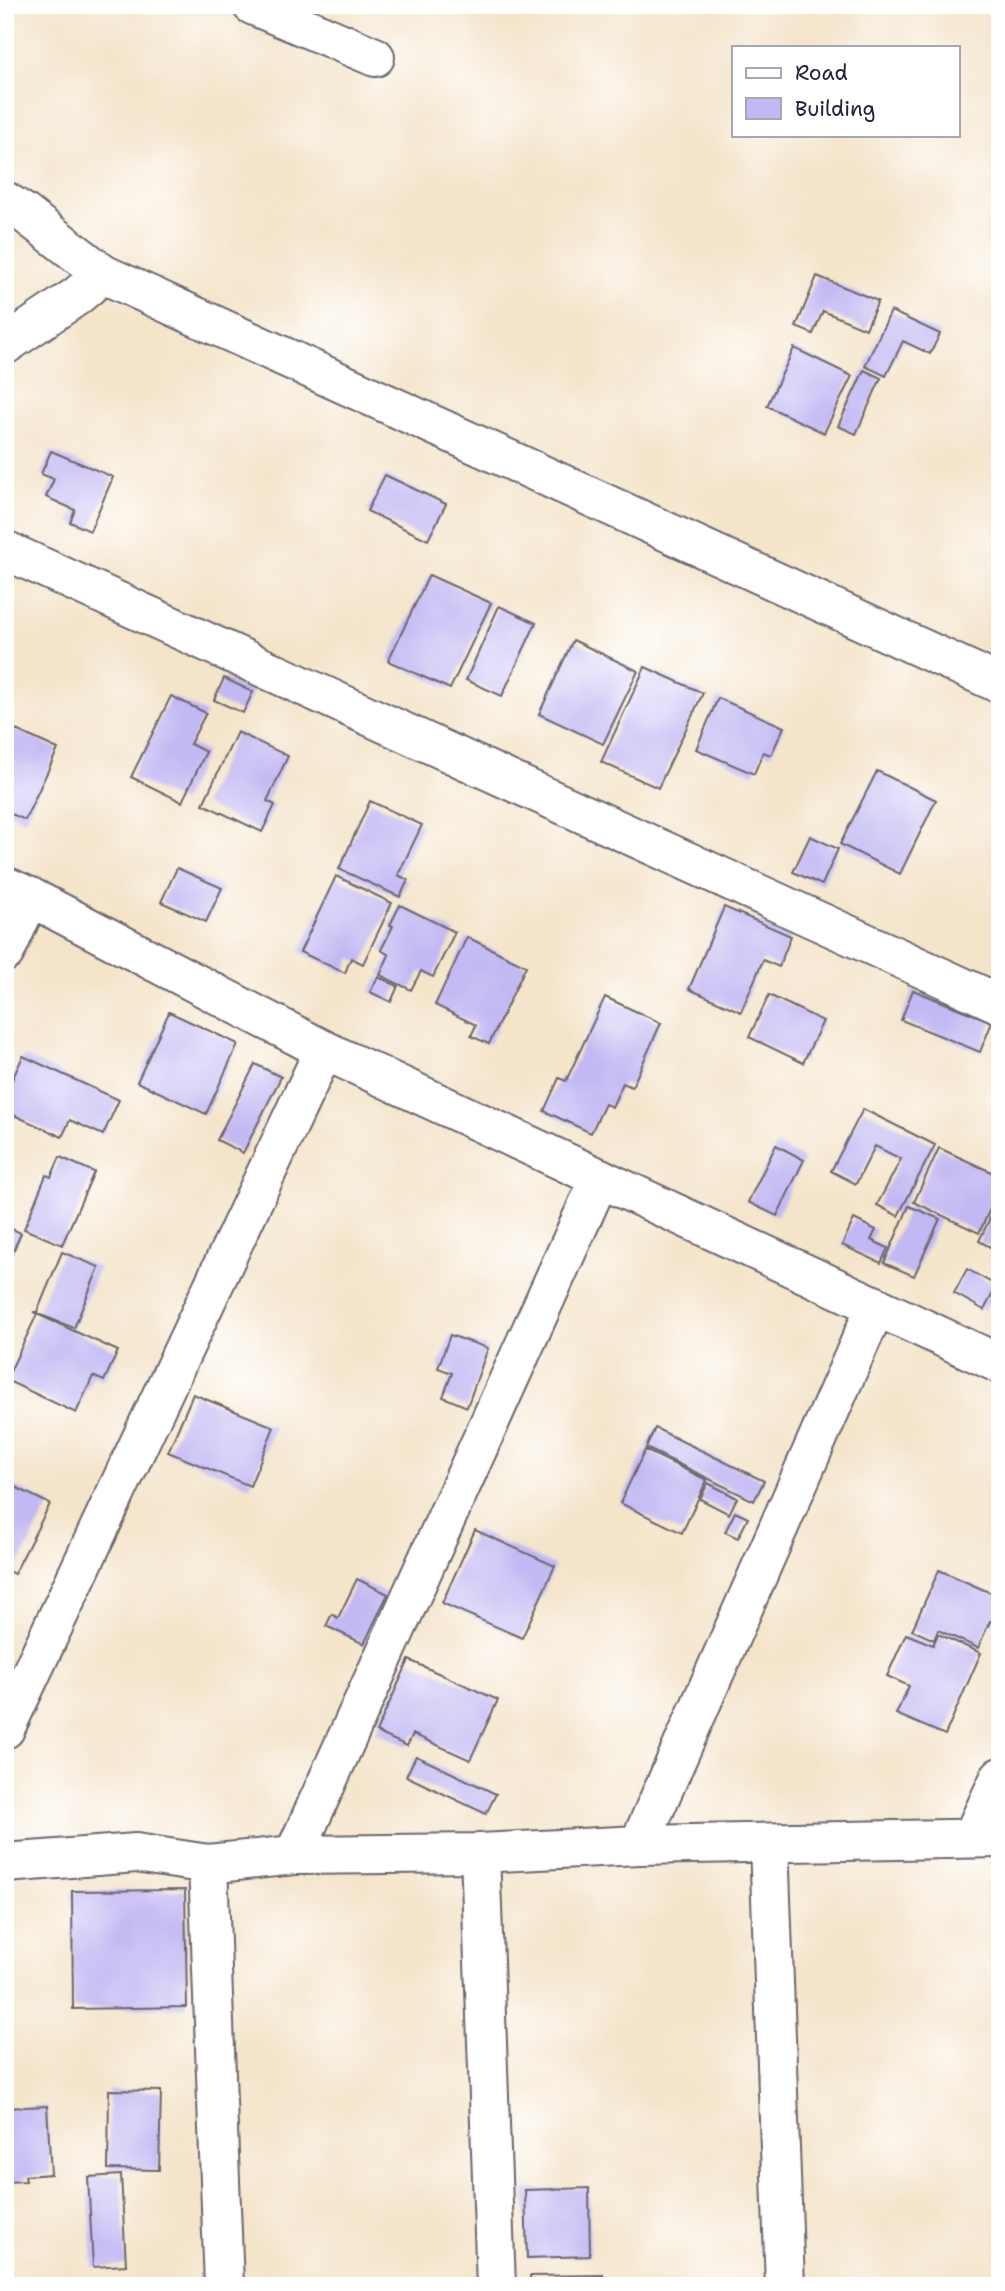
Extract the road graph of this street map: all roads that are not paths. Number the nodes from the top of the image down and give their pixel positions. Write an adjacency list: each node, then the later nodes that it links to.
1 (252, 5): 2 (street)
2 (375, 57)
3 (5, 201): 4 (street)
4 (103, 274): 5 (street); 7 (street)
5 (5, 345)
6 (5, 550): 10 (street)
7 (1000, 684)
8 (18, 891): 9 (street); 11 (street)
9 (5, 952)
10 (1000, 1004)
11 (324, 1049): 12 (street); 15 (street)
12 (600, 1178): 13 (street); 21 (street)
13 (876, 1306): 14 (street); 19 (street)
14 (1000, 1364)
15 (5, 1730)
16 (1000, 1777): 17 (street)
17 (986, 1838): 18 (street)
18 (769, 1843): 19 (street); 26 (street)
19 (639, 1845): 20 (street)
20 (480, 1853): 21 (street); 25 (street)
21 (294, 1855): 23 (street)
22 (5, 1863): 23 (street)
23 (208, 1864): 24 (street)
24 (225, 2286)
25 (496, 2286)
26 (785, 2286)

